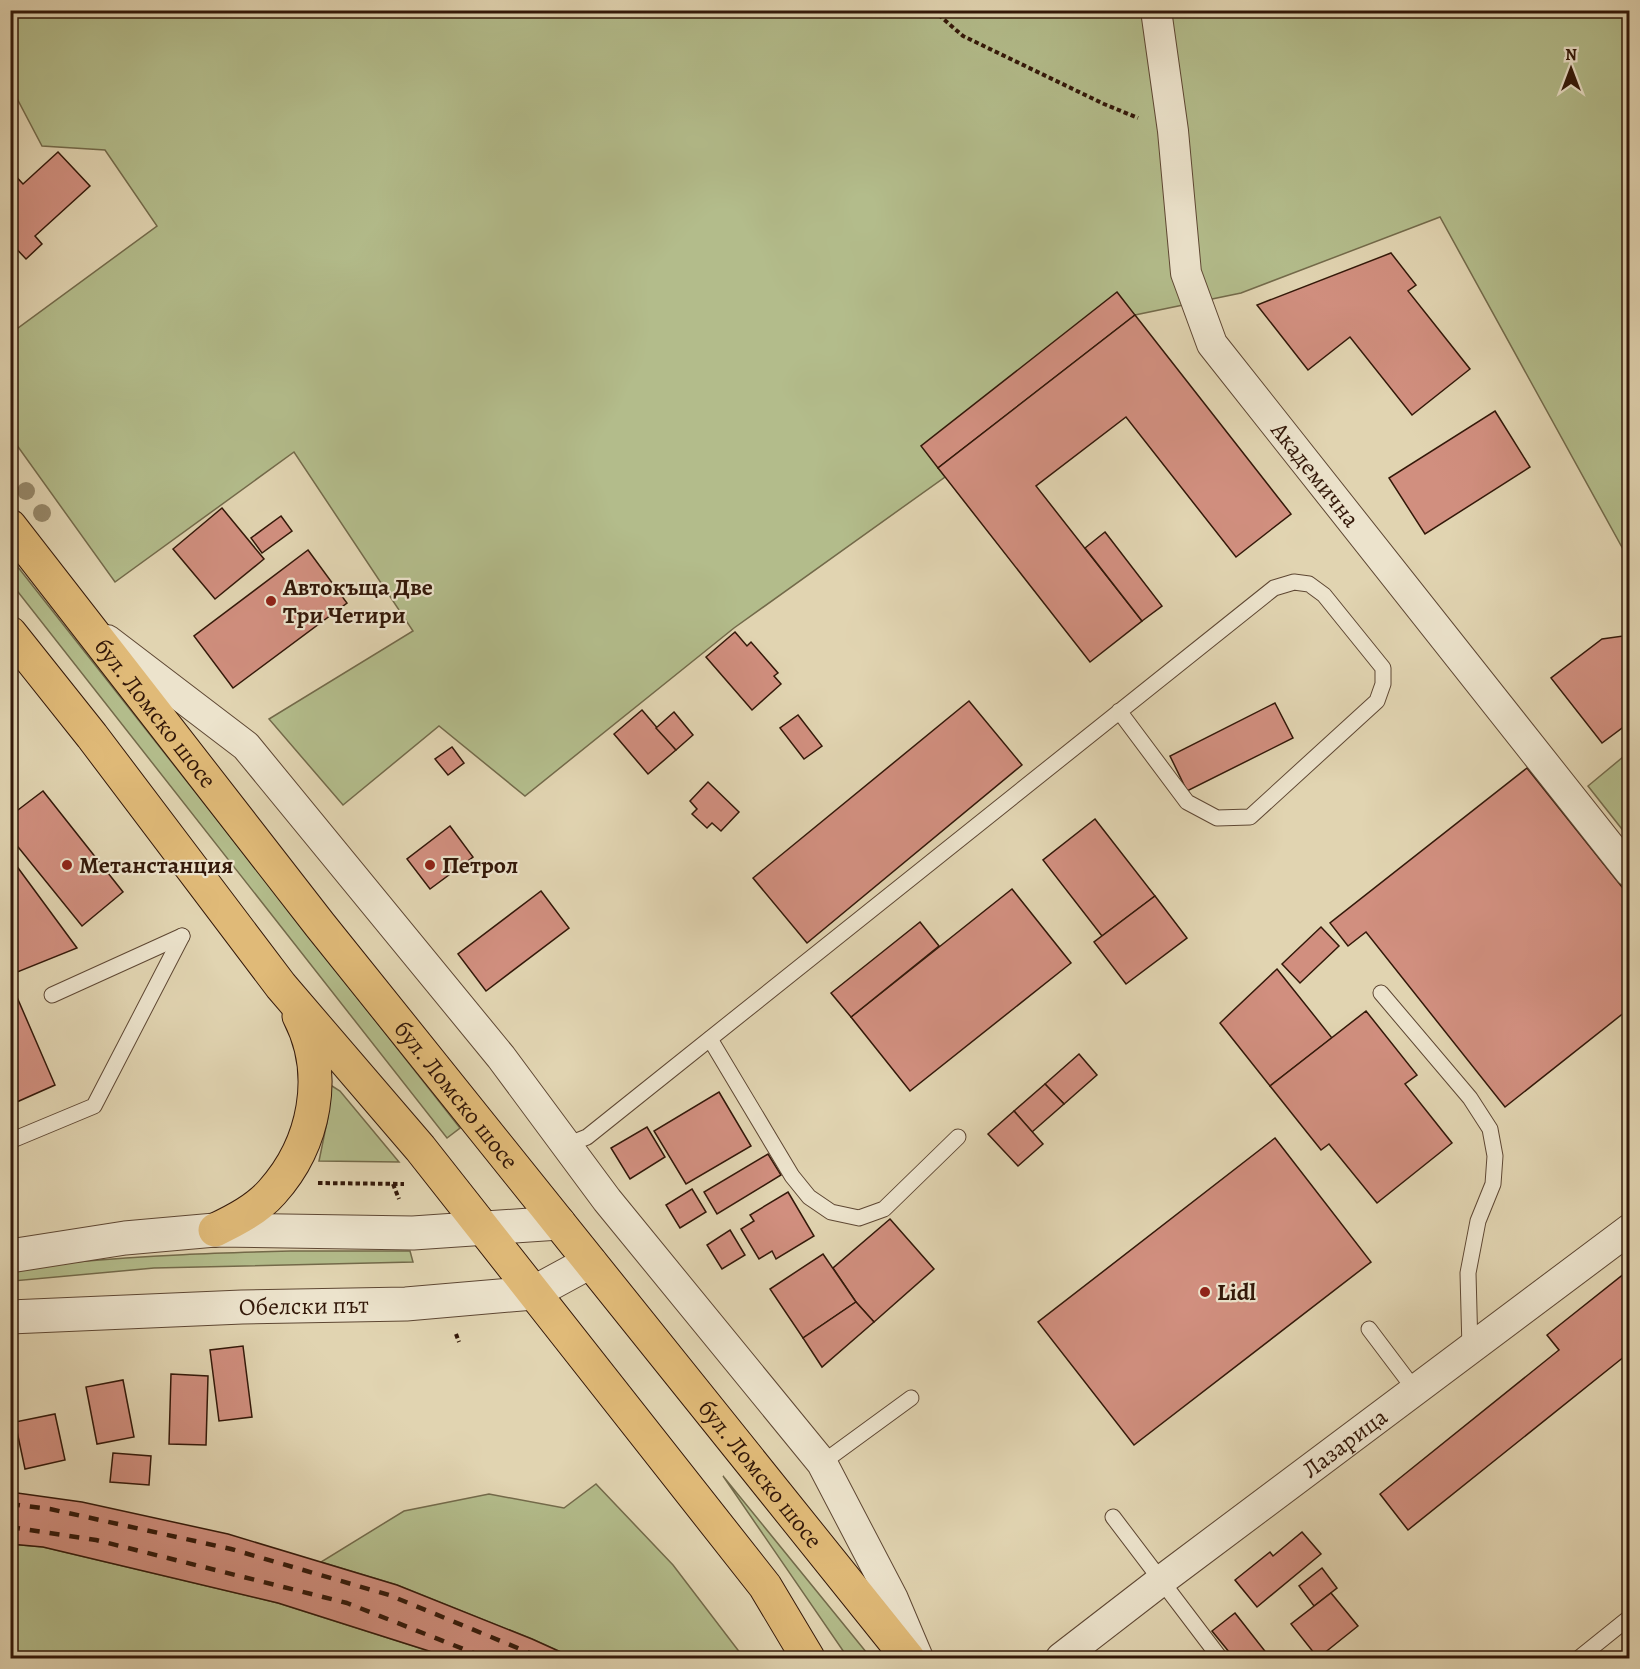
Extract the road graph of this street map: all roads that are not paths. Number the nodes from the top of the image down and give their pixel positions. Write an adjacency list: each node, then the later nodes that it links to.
1 (1156, 10): 6 (street, Академична)
2 (10, 525): 3 (main road, бул. Ломско шосе)
3 (92, 629): 13 (street); 14 (main road, бул. Ломско шосе)
4 (10, 633): 7 (main road)
5 (1119, 711): 5 (lane); 10 (lane)
6 (1629, 872)
7 (281, 986): 15 (main road); 17 (main road)
8 (1381, 993): 23 (lane)
9 (52, 995): 12 (lane)
10 (710, 1039): 11 (lane); 13 (lane)
11 (958, 1137)
12 (10, 1141)
13 (567, 1145): 26 (street)
14 (559, 1223): 15 (street); 19 (main road, бул. Ломско шосе)
15 (482, 1229): 17 (street); 20 (main road)
16 (1629, 1229): 23 (street, Лазарица)
17 (215, 1230): 18 (street)
18 (10, 1256)
19 (590, 1262): 20 (street, Обелски път); 31 (main road, бул. Ломско шосе)
20 (533, 1293): 21 (street, Обелски път); 30 (main road)
21 (10, 1317)
22 (1369, 1329): 24 (lane)
23 (1470, 1348): 24 (street, Лазарица)
24 (1415, 1390): 28 (street, Лазарица)
25 (911, 1398): 26 (lane)
26 (822, 1463): 32 (street)
27 (1113, 1517): 28 (lane)
28 (1162, 1580): 33 (street, Лазарица); 34 (lane)
29 (1629, 1617): 35 (lane)
30 (808, 1659)
31 (908, 1659)
32 (918, 1659)
33 (1061, 1659)
34 (1220, 1659)
35 (1579, 1659)

